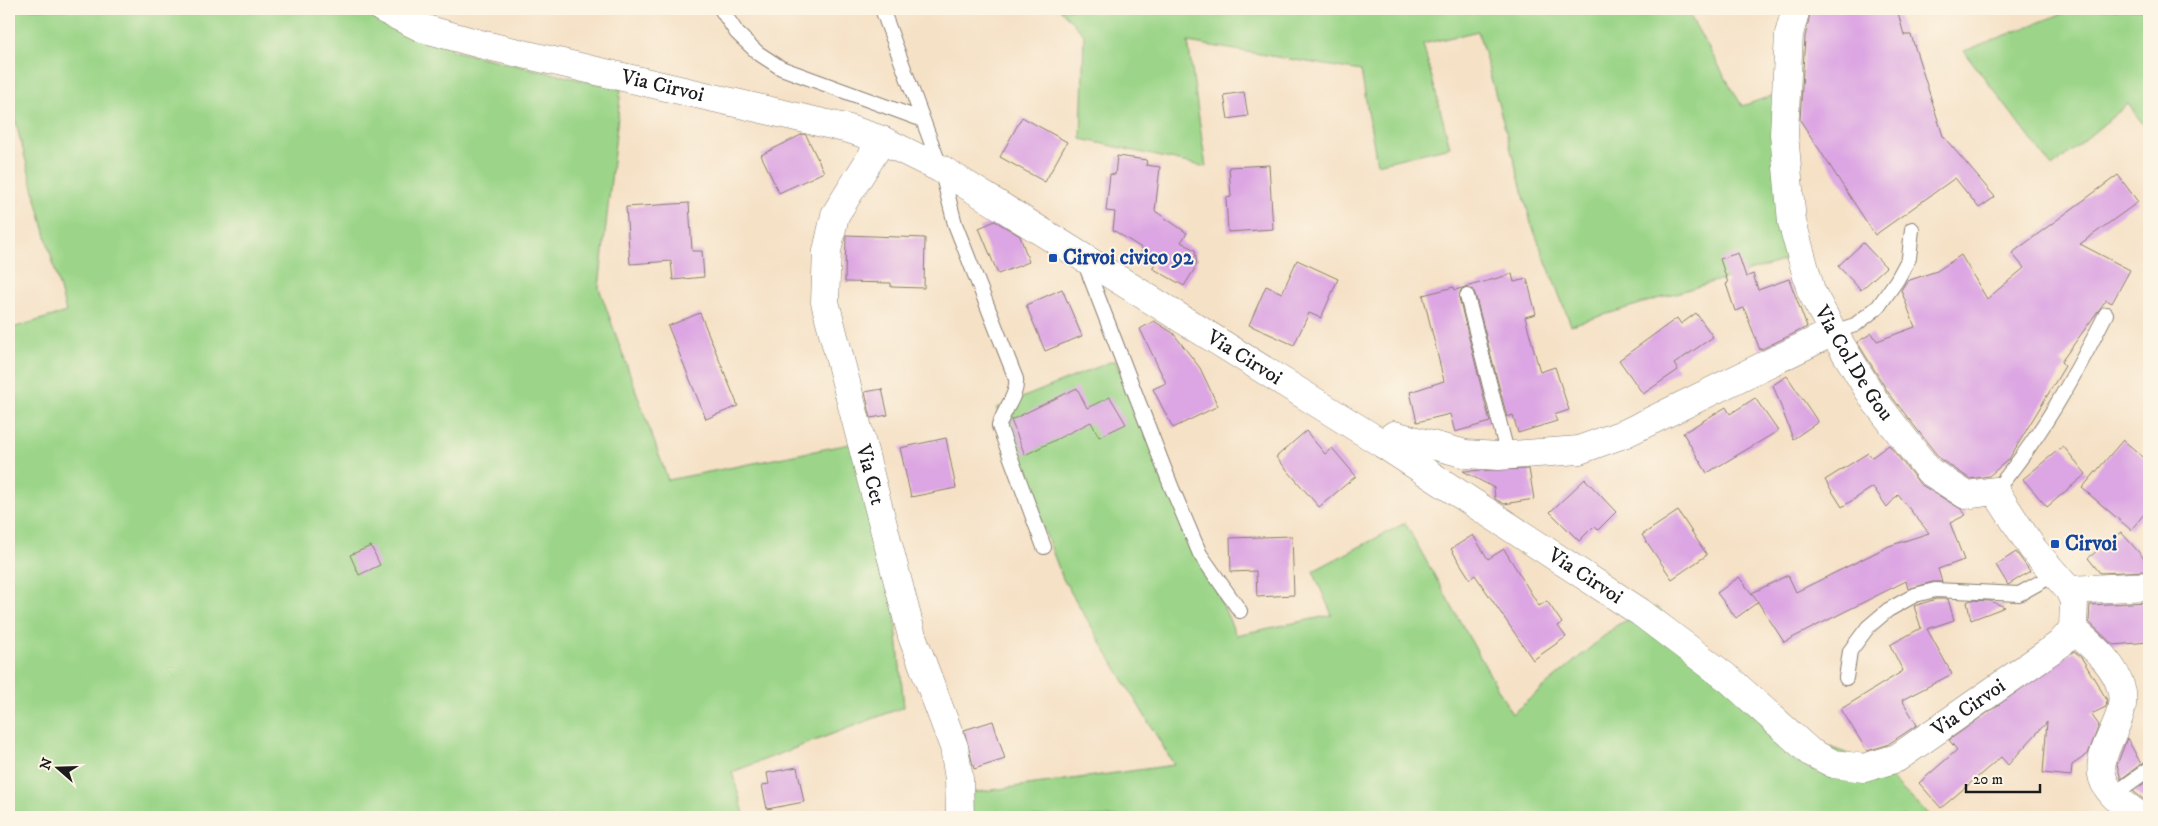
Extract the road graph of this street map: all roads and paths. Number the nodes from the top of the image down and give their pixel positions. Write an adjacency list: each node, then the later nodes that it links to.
1 (383, 9): 6 (street, Via Cirvoi)
2 (721, 9): 5 (lane)
3 (882, 9): 5 (lane)
4 (1796, 9): 12 (street, Via Col De Gou)
5 (923, 120): 7 (lane)
6 (882, 140): 7 (street, Via Cirvoi); 24 (street, Via Cet)
7 (941, 168): 9 (street, Via Cirvoi); 16 (lane)
8 (1912, 229): 12 (lane)
9 (1082, 256): 13 (street, Via Cirvoi); 19 (lane)
10 (1467, 296): 14 (lane)
11 (2106, 314): 15 (lane)
12 (1833, 332): 14 (street); 15 (street, Via Col De Gou)
13 (1383, 444): 14 (street); 20 (street, Via Cirvoi)
14 (1508, 456)
15 (1995, 491): 17 (street)
16 (1044, 547)
17 (2062, 582): 18 (street); 20 (street); 21 (lane)
18 (2149, 586)
19 (1240, 611)
20 (2073, 629): 23 (street)
21 (1846, 678)
22 (2149, 769): 23 (lane)
23 (2113, 795): 25 (street)
24 (960, 817)
25 (2142, 817)

